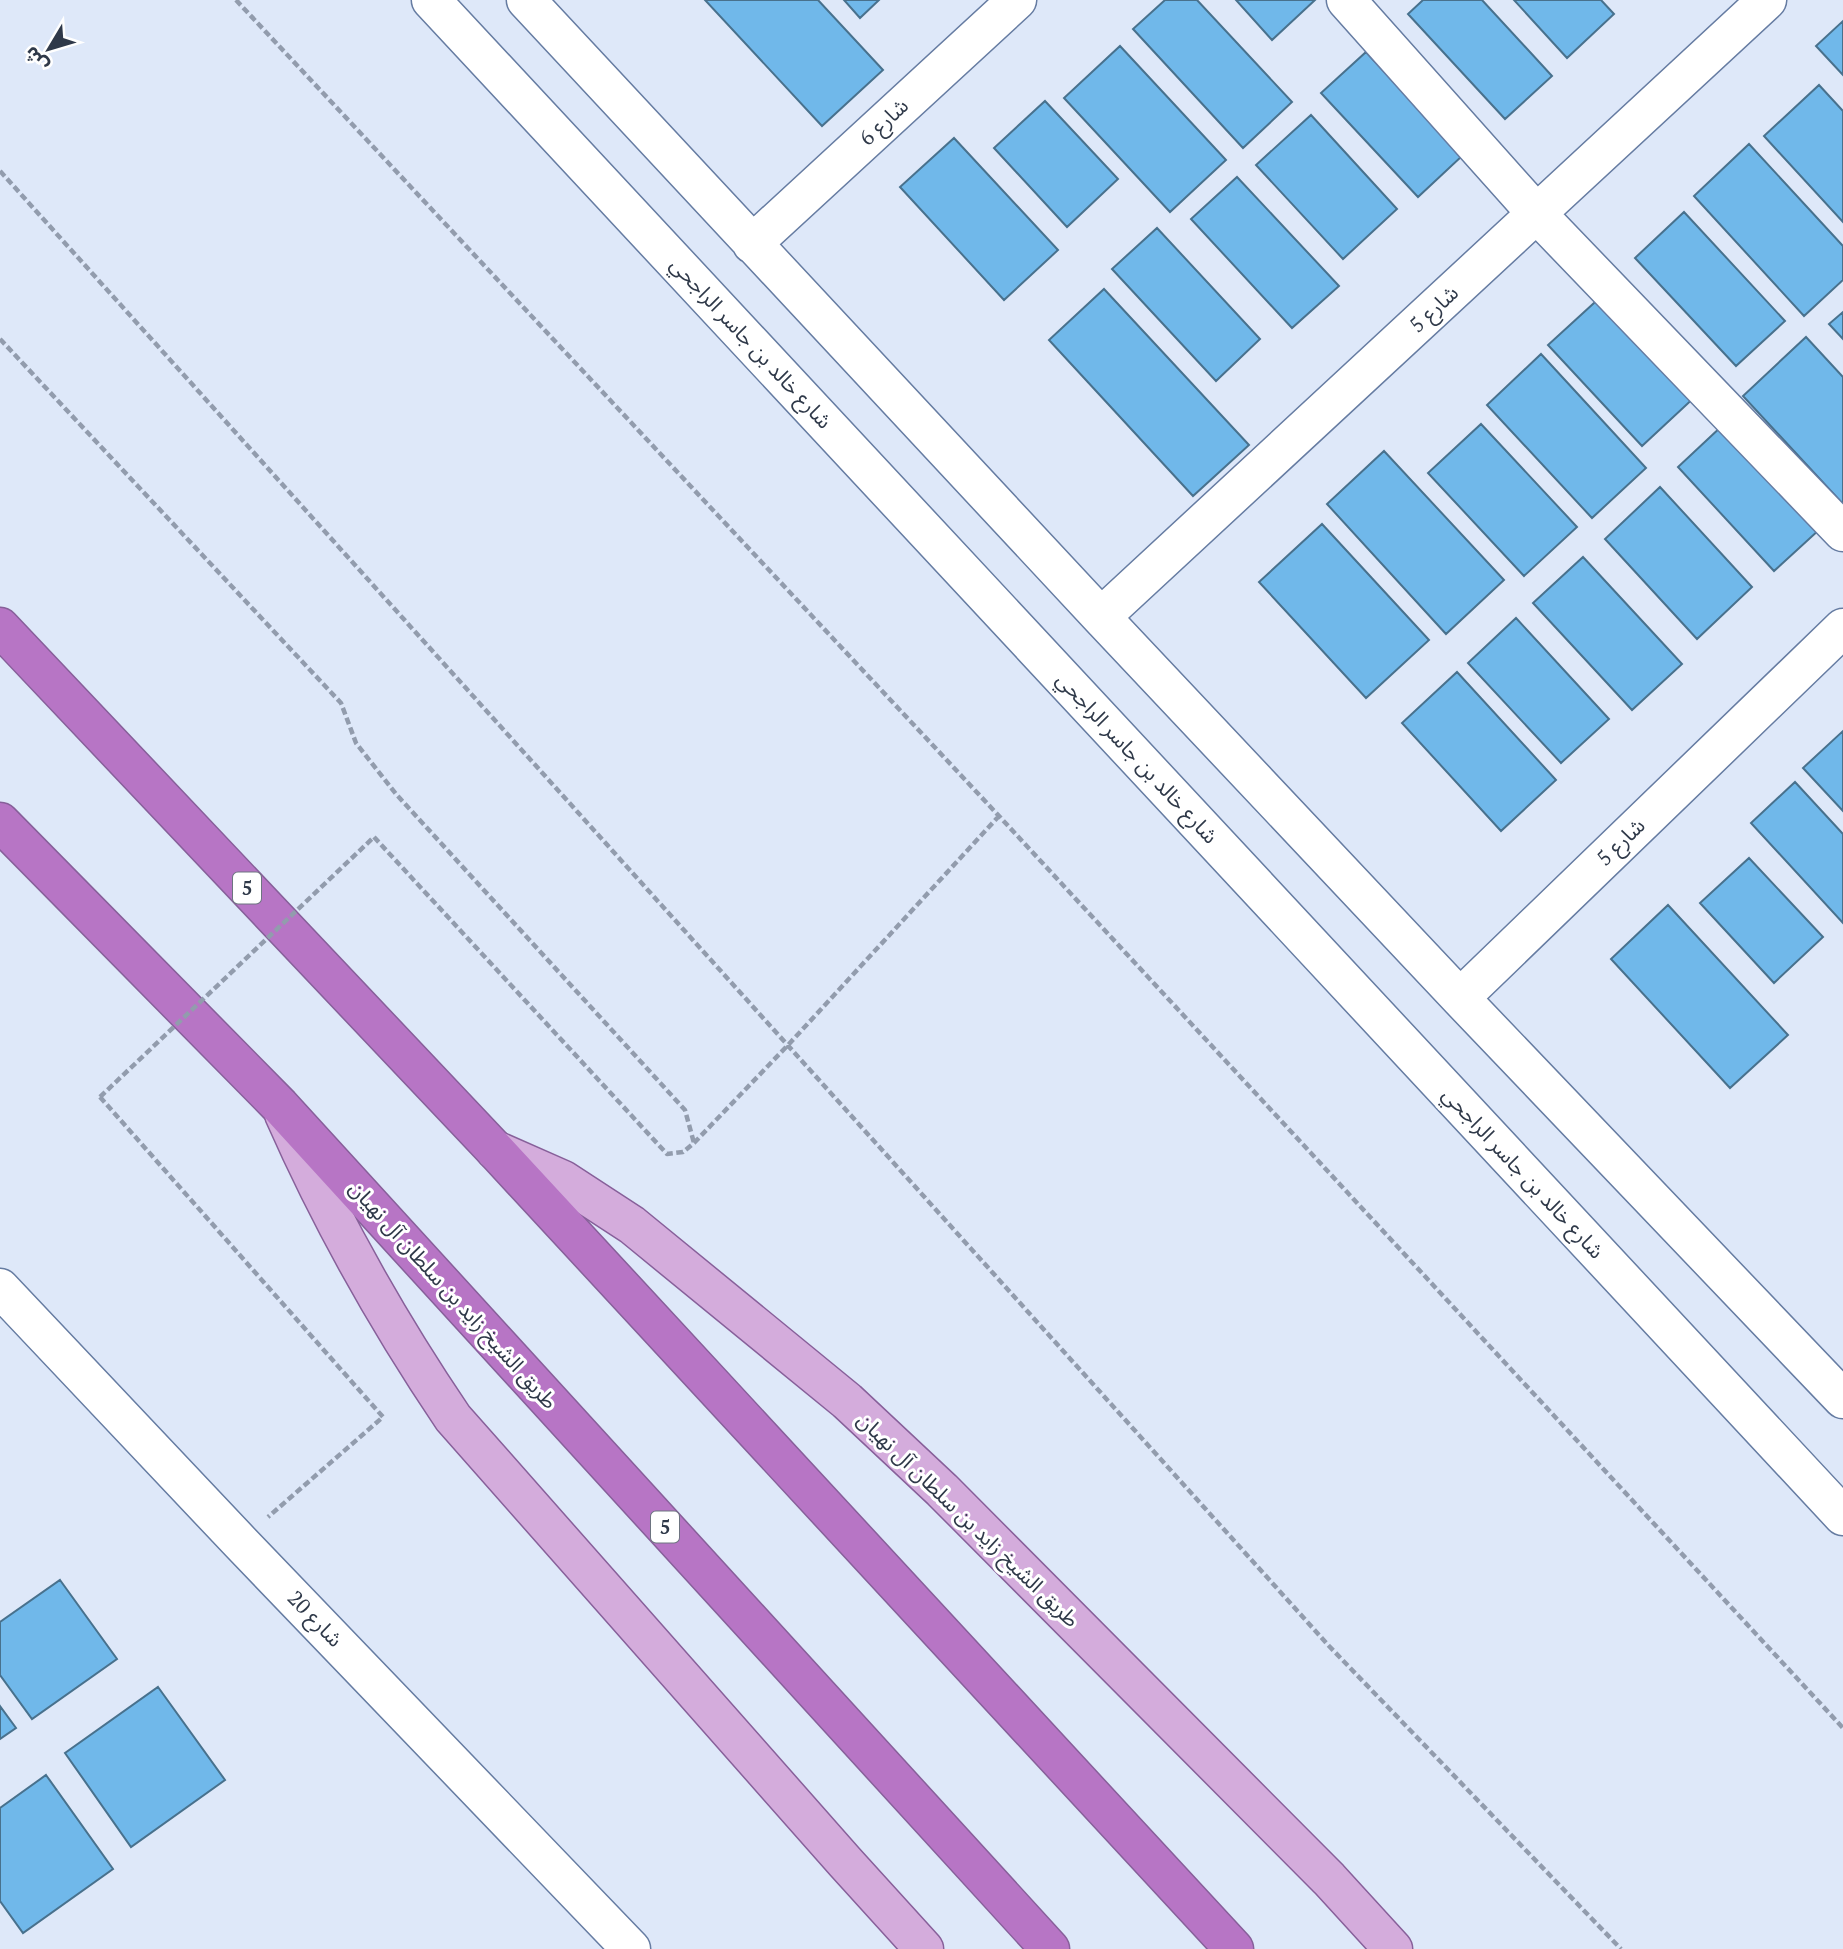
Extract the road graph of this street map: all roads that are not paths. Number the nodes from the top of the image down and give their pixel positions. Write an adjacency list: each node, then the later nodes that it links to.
1 (431, 0): 20 (street, شارع خالد بن جاسر الراجحي)
2 (526, 0): 7 (street)
3 (1017, 0): 7 (street, شارع 6)
4 (1346, 0): 6 (street)
5 (1767, 0): 6 (street, شارع 5)
6 (1537, 214): 8 (street); 9 (street, شارع 5)
7 (752, 244): 9 (street)
8 (1843, 533)
9 (1101, 617): 13 (street)
10 (0, 627): 15 (highway, طريق الشيخ زايد بن سلطان آل نهيان / 5)
11 (1843, 628): 13 (street, شارع 5)
12 (0, 822): 14 (highway, طريق الشيخ زايد بن سلطان آل نهيان / 5)
13 (1460, 998): 17 (street)
14 (280, 1106): 22 (main road, طريق الشيخ زايد بن سلطان آل نهيان); 23 (highway, طريق الشيخ زايد بن سلطان آل نهيان / 5)
15 (495, 1150): 24 (highway, طريق الشيخ زايد بن سلطان آل نهيان / 5); 25 (main road, طريق الشيخ زايد بن سلطان آل نهيان)
16 (0, 1288): 21 (street, شارع 20)
17 (1776, 1330): 18 (street); 19 (street)
18 (1843, 1360)
19 (1843, 1399)
20 (1843, 1516)
21 (631, 1949)
22 (924, 1949)
23 (1050, 1949)
24 (1234, 1949)
25 (1393, 1949)

